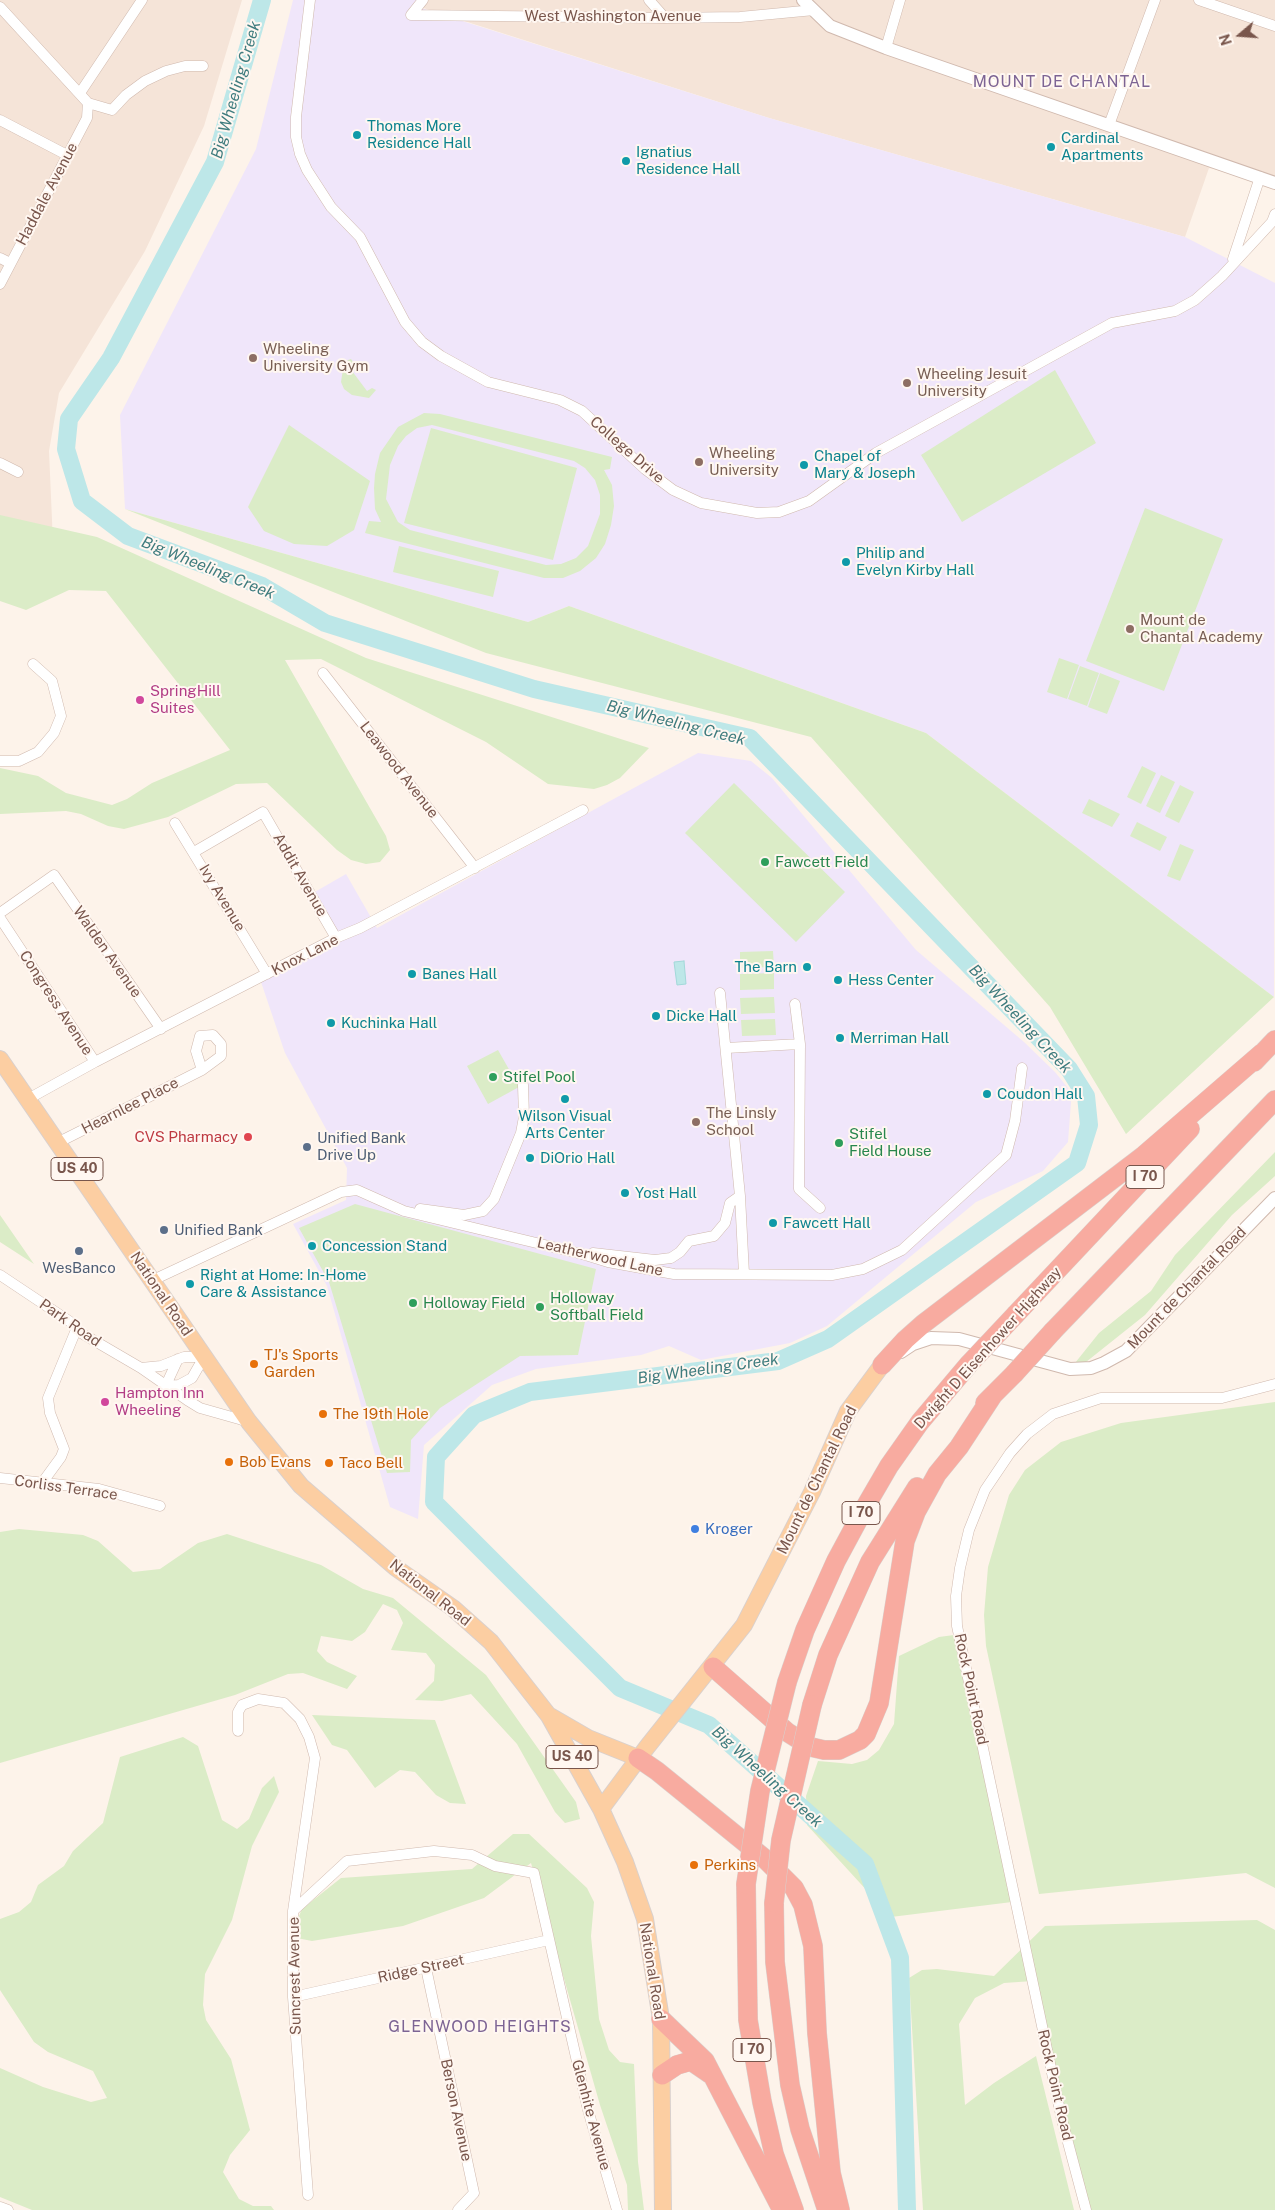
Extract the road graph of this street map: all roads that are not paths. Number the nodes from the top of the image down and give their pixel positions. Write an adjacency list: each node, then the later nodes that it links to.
1 (142, 0): 15 (street)
2 (310, 0): 25 (street, College Drive)
3 (423, 0): 11 (street, West Washington Avenue)
4 (649, 0): 11 (street)
5 (803, 0): 10 (street)
6 (900, 0): 13 (street)
7 (1155, 0): 18 (street)
8 (1199, 0): 12 (street)
9 (0, 7): 15 (street)
10 (814, 10): 11 (street, West Washington Avenue); 13 (street)
11 (665, 18)
12 (1275, 26)
13 (886, 48): 18 (street)
14 (203, 66): 16 (street)
15 (80, 93): 16 (street)
16 (88, 103): 19 (street, Haddale Avenue)
17 (0, 120): 19 (street)
18 (1109, 125): 20 (street)
19 (67, 155): 24 (street, Haddale Avenue)
20 (1260, 177): 21 (street); 25 (street)
21 (1275, 183)
22 (1275, 214): 25 (street, College Drive)
23 (0, 258): 24 (street)
24 (10, 264): 26 (street, Haddale Avenue)
25 (1232, 265)
26 (0, 284)
27 (0, 463): 28 (street)
28 (18, 472)
29 (33, 664): 31 (street)
30 (323, 673): 35 (street, Leawood Avenue)
31 (0, 761)
32 (583, 810): 35 (street, Knox Lane)
33 (175, 822): 34 (street, Ivy Avenue)
34 (194, 852): 38 (street, Addit Avenue); 39 (street, Ivy Avenue)
35 (474, 868): 38 (street, Knox Lane)
36 (0, 913): 42 (street, Walden Avenue)
37 (0, 918): 48 (street, Congress Avenue)
38 (336, 938): 39 (street, Knox Lane)
39 (267, 974): 42 (street, Knox Lane)
40 (720, 993): 45 (street)
41 (795, 1004): 44 (street)
42 (161, 1029): 48 (street, Knox Lane)
43 (1275, 1040): 46 (highway, Dwight D Eisenhower Highway / I 70)
44 (800, 1044): 45 (street); 58 (street)
45 (726, 1048): 55 (street)
46 (1262, 1054): 66 (highway); 94 (highway, Dwight D Eisenhower Highway / I 70, bridge)
47 (0, 1059): 52 (main road, National Road / US 40)
48 (95, 1062): 52 (street, Knox Lane)
49 (1022, 1068): 60 (street, Leatherwood Lane)
50 (202, 1070): 54 (street, Hearnlee Place)
51 (523, 1085): 57 (street)
52 (28, 1099): 54 (main road, National Road / US 40)
53 (1275, 1100): 70 (highway, I 70, bridge)
54 (59, 1142): 62 (main road, National Road / US 40)
55 (740, 1196): 59 (street); 60 (street)
56 (1275, 1198): 66 (street, Mount de Chantal Road)
57 (389, 1204): 59 (street, Leatherwood Lane); 62 (street, Leatherwood Lane)
58 (820, 1208)
59 (582, 1254): 60 (street, Leatherwood Lane)
60 (744, 1274)
61 (0, 1275): 63 (street, Park Road)
62 (151, 1281): 64 (main road, National Road / US 40)
63 (76, 1330): 67 (street, Park Road); 73 (street)
64 (204, 1357): 65 (street); 69 (street); 71 (main road, National Road / US 40)
65 (179, 1359): 67 (street); 69 (street)
66 (882, 1365): 75 (main road, Mount de Chantal Road)
67 (141, 1368): 69 (street, Park Road)
68 (1275, 1384): 97 (street, Rock Point Road)
69 (166, 1386): 71 (street, Park Road)
70 (993, 1395): 75 (highway); 95 (highway, I 70, bridge)
71 (249, 1422): 76 (main road, National Road / US 40)
72 (0, 1478): 73 (street, Corliss Terrace)
73 (42, 1483): 74 (street, Corliss Terrace)
74 (160, 1506)
75 (707, 1674): 78 (main road, Mount de Chantal Road)
76 (549, 1716): 78 (main road); 79 (main road, National Road / US 40)
77 (238, 1731): 80 (street, Suncrest Avenue)
78 (643, 1753): 79 (main road, Mount de Chantal Road); 96 (highway)
79 (601, 1809): 84 (main road, National Road / US 40)
80 (293, 1911): 81 (street, Glenhite Avenue); 83 (street, Suncrest Avenue)
81 (549, 1940): 82 (street, Ridge Street); 91 (street, Glenhite Avenue)
82 (426, 1968): 83 (street, Ridge Street); 90 (street, Berson Avenue)
83 (292, 1997): 87 (street, Suncrest Avenue)
84 (661, 2019): 85 (main road, National Road / US 40); 86 (highway)
85 (662, 2075): 86 (highway); 92 (main road, National Road / US 40)
86 (716, 2079): 93 (highway)
87 (308, 2195)
88 (0, 2207): 89 (street)
89 (8, 2210)
90 (458, 2210)
91 (618, 2210)
92 (663, 2210)
93 (782, 2210)
94 (794, 2210)
95 (827, 2210)
96 (840, 2210)
97 (1086, 2210)

